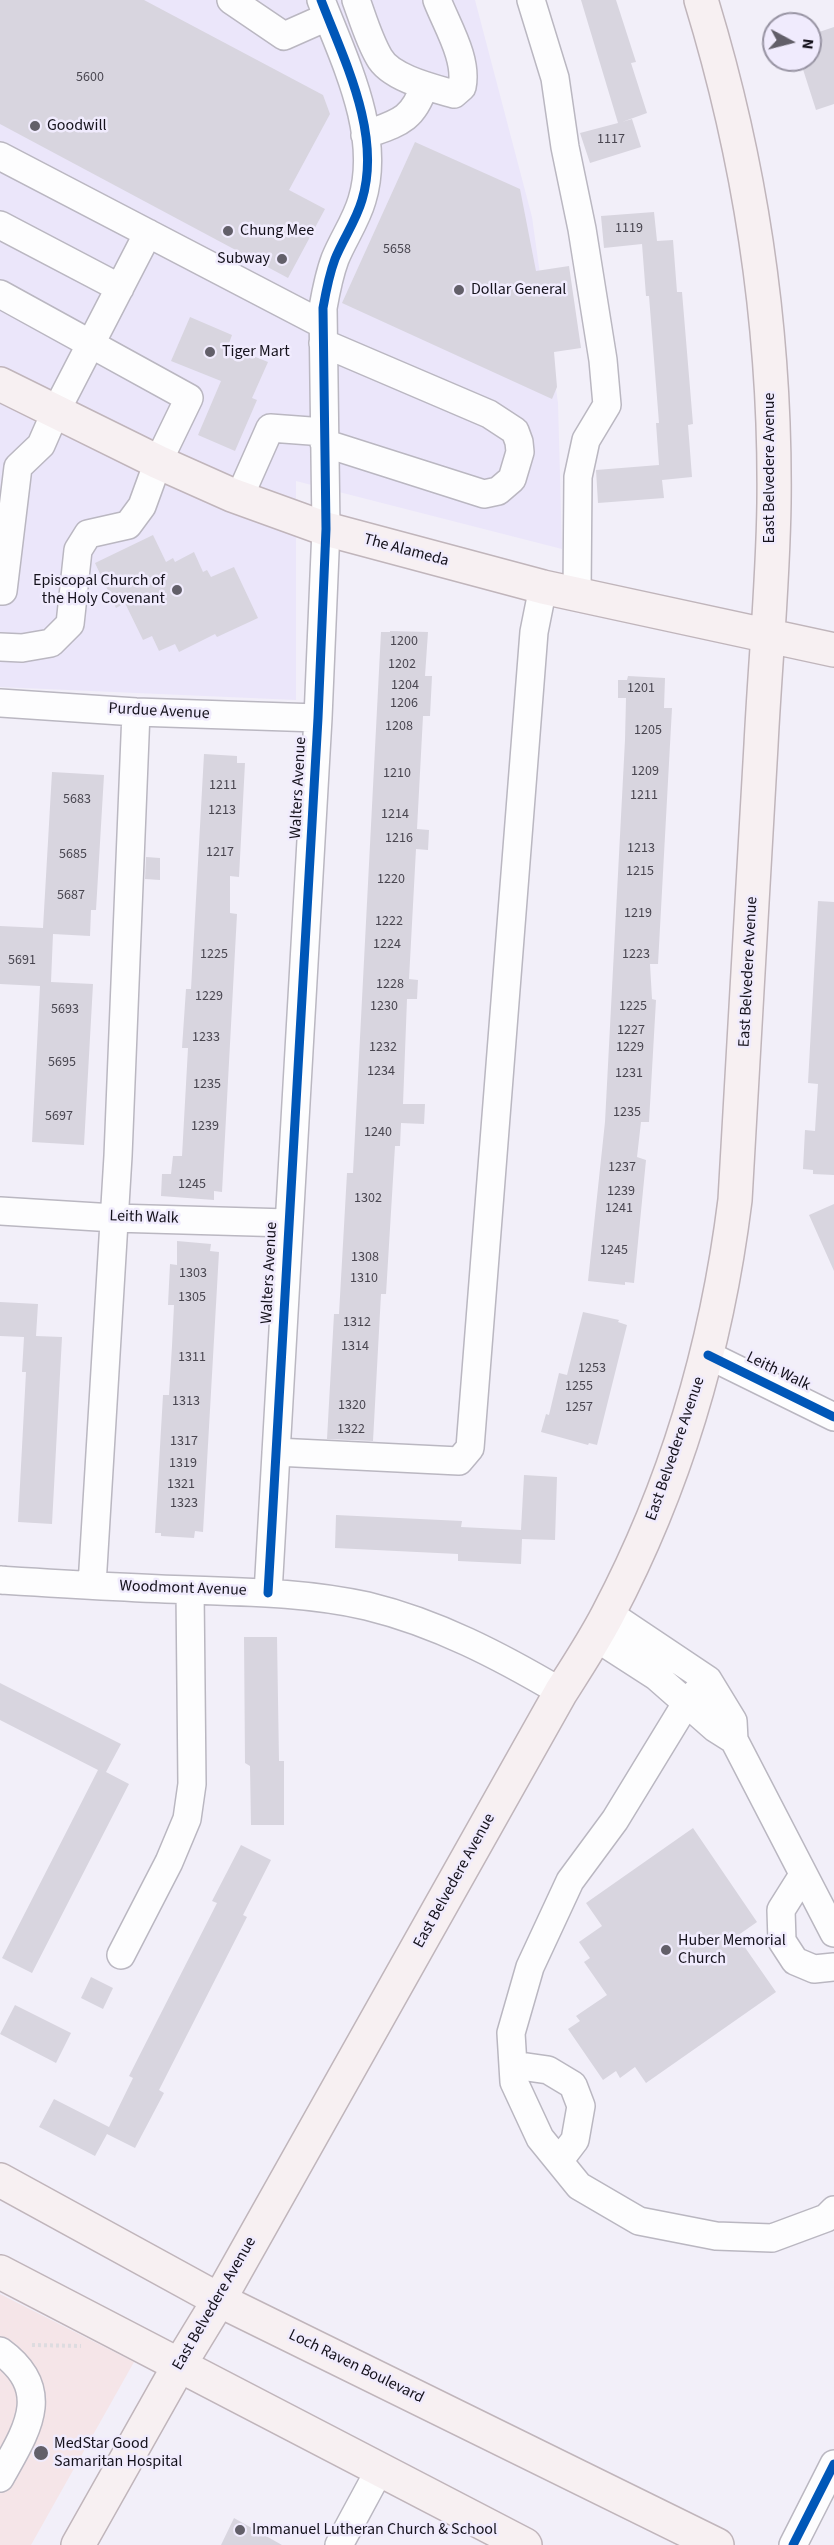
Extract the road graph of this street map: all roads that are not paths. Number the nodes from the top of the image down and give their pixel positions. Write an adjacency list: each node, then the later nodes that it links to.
1 (231, 0): 6 (street)
2 (356, 0): 7 (street)
3 (437, 0): 7 (street)
4 (531, 0): 24 (street)
5 (701, 0): 25 (main road, East Belvedere Avenue)
6 (324, 9): 8 (street, Walters Avenue)
7 (424, 86): 8 (street)
8 (365, 135): 14 (street, Walters Avenue)
9 (0, 156): 11 (street)
10 (0, 225): 12 (street)
11 (148, 233): 12 (street); 14 (street)
12 (120, 288): 15 (street)
13 (0, 294): 15 (street)
14 (322, 333): 18 (street, Walters Avenue); 18 (street)
15 (91, 343): 17 (street); 19 (street)
16 (0, 384): 17 (main road, The Alameda)
17 (56, 412): 19 (main road, The Alameda); 23 (street)
18 (324, 437): 20 (street); 21 (street, Walters Avenue)
19 (158, 462): 20 (main road, The Alameda); 26 (street)
20 (239, 498): 21 (main road, The Alameda)
21 (326, 529): 22 (main road, The Alameda); 30 (street, Walters Avenue)
22 (543, 587): 24 (main road, The Alameda); 36 (street)
23 (0, 591)
24 (577, 595): 25 (main road, The Alameda)
25 (766, 636): 27 (main road, The Alameda); 34 (main road, East Belvedere Avenue)
26 (0, 647)
27 (834, 650)
28 (0, 703): 29 (street, Purdue Avenue)
29 (136, 712): 30 (street, Purdue Avenue); 32 (street)
30 (318, 718): 33 (street, Walters Avenue)
31 (0, 1211): 32 (street, Leith Walk)
32 (114, 1218): 33 (street, Leith Walk); 38 (street)
33 (288, 1223): 36 (street, Walters Avenue)
34 (708, 1355): 35 (street, Leith Walk); 41 (main road, East Belvedere Avenue)
35 (834, 1417)
36 (276, 1452): 40 (street, Walters Avenue)
37 (0, 1580): 38 (street, Woodmont Avenue)
38 (92, 1585): 39 (street, Woodmont Avenue)
39 (189, 1590): 40 (street, Woodmont Avenue); 48 (street)
40 (268, 1593): 43 (street, Woodmont Avenue)
41 (602, 1625): 42 (street); 43 (main road, East Belvedere Avenue); 44 (street)
42 (708, 1680): 44 (street); 45 (street)
43 (561, 1692): 55 (main road, East Belvedere Avenue)
44 (687, 1702): 45 (street); 50 (street)
45 (734, 1740): 46 (street)
46 (802, 1875): 47 (street); 49 (street)
47 (834, 1933)
48 (121, 1955)
49 (834, 1967)
50 (513, 2065): 51 (street); 51 (street)
51 (559, 2161): 53 (street)
52 (0, 2180): 55 (main road, Loch Raven Boulevard)
53 (834, 2210)
54 (0, 2272): 57 (main road)
55 (219, 2300): 57 (main road, East Belvedere Avenue); 65 (main road, Loch Raven Boulevard)
56 (0, 2350): 60 (street)
57 (180, 2364): 59 (main road); 62 (main road, East Belvedere Avenue)
58 (834, 2464): 66 (street)
59 (380, 2469): 61 (main road); 63 (street)
60 (0, 2478)
61 (486, 2536): 64 (main road)
62 (78, 2545)
63 (339, 2545)
64 (525, 2545)
65 (717, 2545)
66 (793, 2545)

